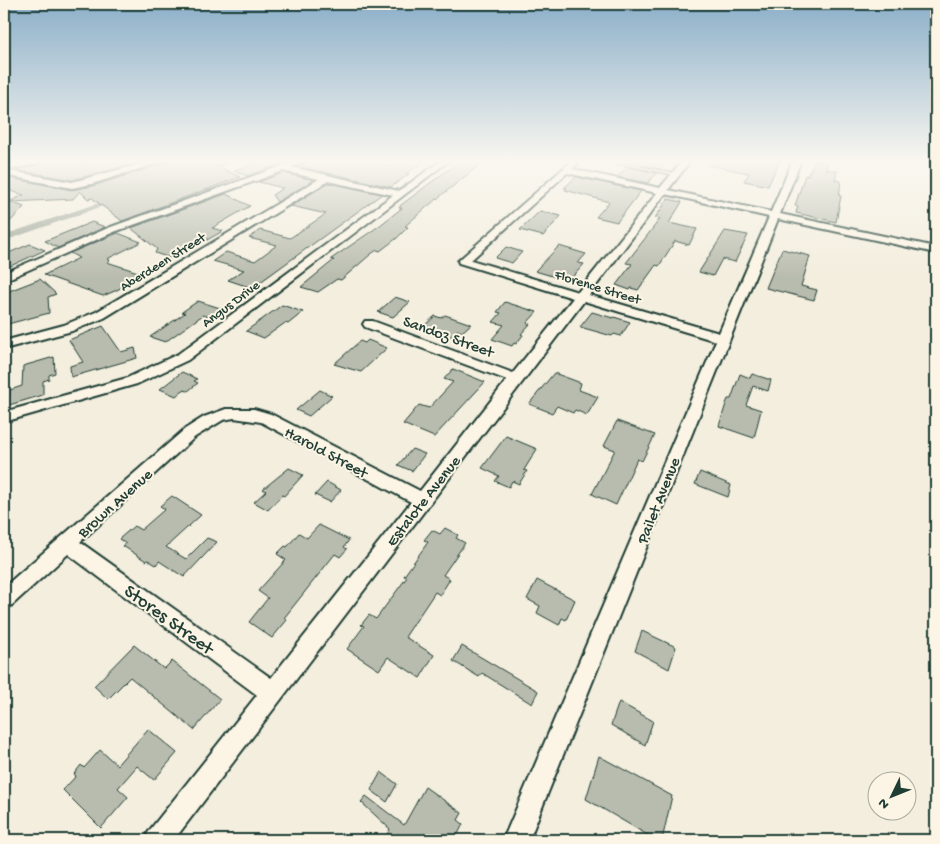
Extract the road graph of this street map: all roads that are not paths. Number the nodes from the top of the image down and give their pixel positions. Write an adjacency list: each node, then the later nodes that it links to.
1 (195, 199): 10 (street)
2 (291, 199): 14 (street, Aberdeen Street)
3 (394, 199): 17 (street, Angus Drive)
4 (531, 199): 11 (street, Florence Street)
5 (656, 199): 11 (street, Estalote Avenue)
6 (703, 199): 8 (street)
7 (780, 199): 8 (street, Pailet Avenue)
8 (774, 214): 9 (street); 13 (street, Pailet Avenue)
9 (936, 250)
10 (4, 277)
11 (580, 297): 13 (street, Florence Street); 15 (street, Estalote Avenue)
12 (369, 324): 15 (street, Sandoz Street)
13 (724, 339): 23 (street, Pailet Avenue)
14 (4, 345)
15 (517, 379): 18 (street, Estalote Avenue)
16 (229, 413): 18 (street, Harold Street); 19 (street, Brown Avenue)
17 (4, 417)
18 (422, 500): 21 (street, Estalote Avenue)
19 (67, 544): 20 (street, Brown Avenue); 21 (street, Stores Street)
20 (4, 599)
21 (273, 693): 22 (street, Estalote Avenue)
22 (158, 840)
23 (516, 840)

